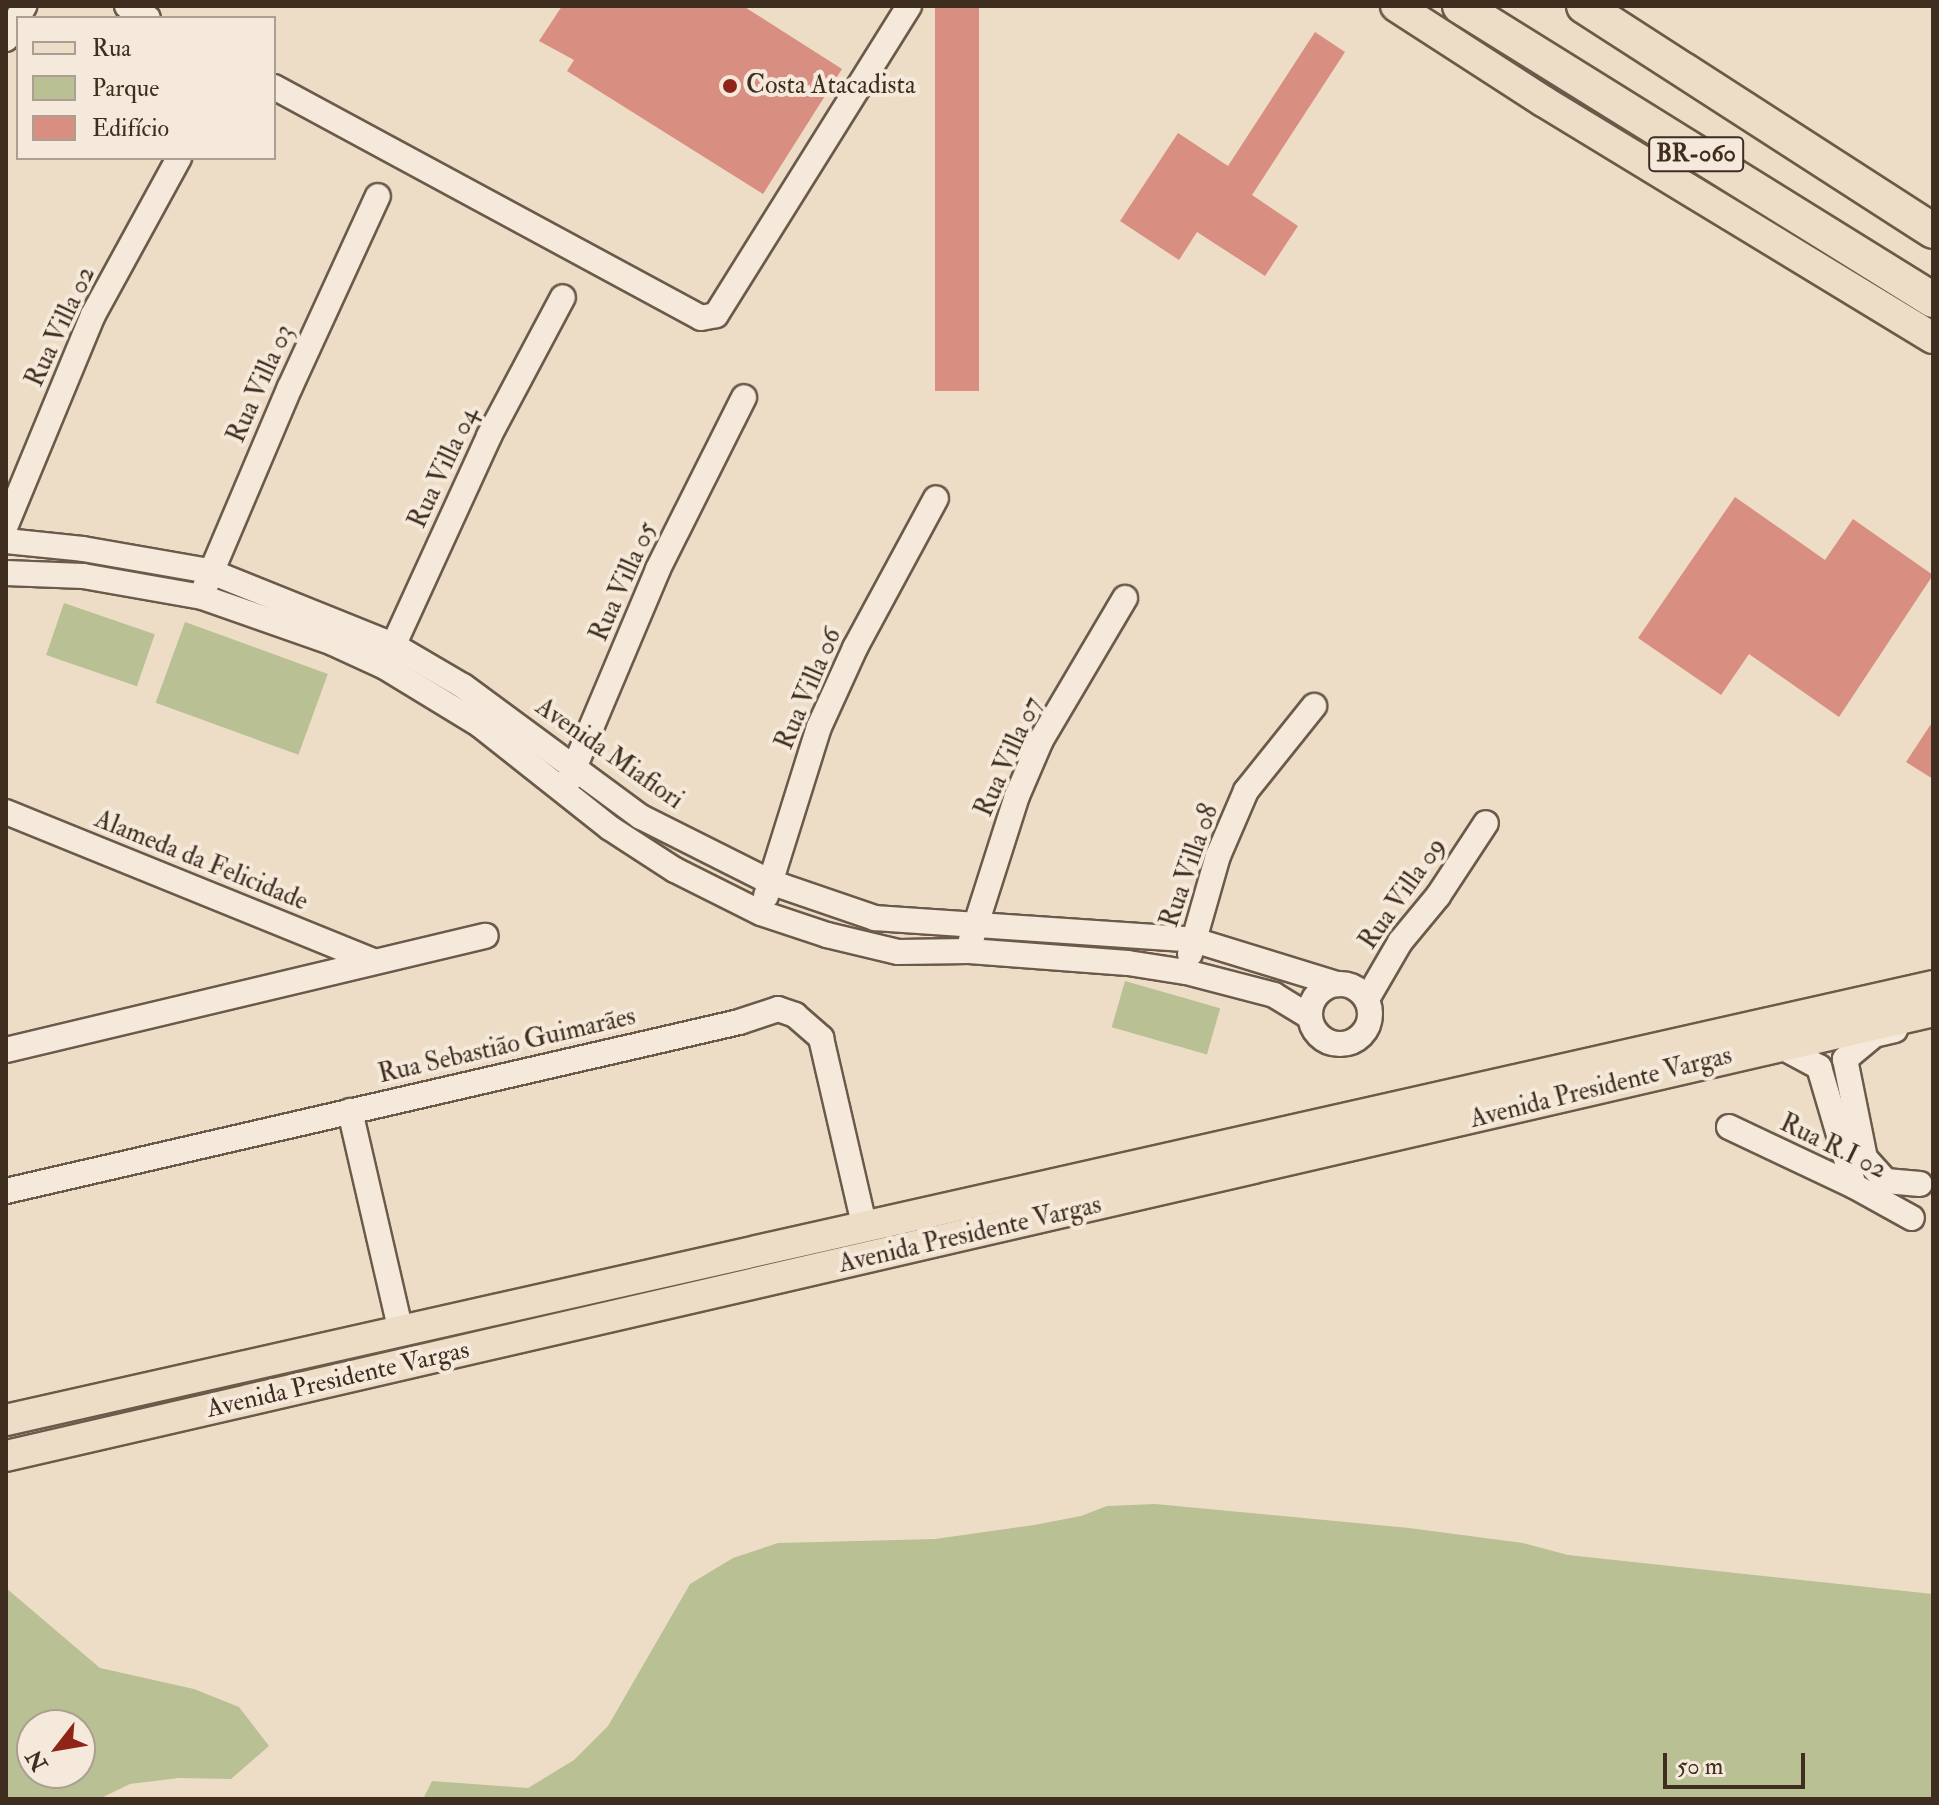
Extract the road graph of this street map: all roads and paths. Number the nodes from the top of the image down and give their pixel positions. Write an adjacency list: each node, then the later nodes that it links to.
1 (127, 6): 7 (street)
2 (909, 6): 10 (street)
3 (1396, 6): 17 (main road)
4 (1460, 6): 16 (highway, BR-060)
5 (1584, 6): 11 (highway, BR-060)
6 (1614, 6): 11 (highway)
7 (144, 16)
8 (16, 21): 9 (street)
9 (6, 39)
10 (276, 88)
11 (1807, 149): 14 (highway, BR-060)
12 (178, 160): 20 (street, Rua Villa 02)
13 (378, 196): 22 (street, Rua Villa 03)
14 (1933, 231)
15 (563, 297): 26 (street, Rua Villa 04)
16 (1933, 300)
17 (1933, 338)
18 (744, 397): 28 (street, Rua Villa 05)
19 (936, 498): 32 (street, Rua Villa 06)
20 (6, 525)
21 (6, 541): 22 (street, Avenida Miafiori)
22 (209, 571): 24 (street, Rua Villa 03); 26 (street, Avenida Miafiori)
23 (6, 573): 24 (street, Avenida Miafiori)
24 (202, 597): 26 (street, Avenida Miafiori)
25 (1125, 598): 35 (street, Rua Villa 07)
26 (389, 656): 28 (street, Avenida Miafiori); 29 (street, Avenida Miafiori)
27 (1314, 706): 36 (street, Rua Villa 08)
28 (576, 766): 29 (street, Rua Villa 05); 32 (street, Avenida Miafiori)
29 (563, 793): 33 (street, Avenida Miafiori)
30 (6, 812): 37 (street, Alameda da Felicidade)
31 (1486, 823): 41 (street, Rua Villa 09)
32 (770, 882): 33 (street, Rua Villa 06); 35 (street, Avenida Miafiori)
33 (761, 913): 35 (street, Avenida Miafiori)
34 (486, 936): 37 (street)
35 (971, 939): 36 (street, Avenida Miafiori); 38 (street, Avenida Miafiori)
36 (1194, 940): 38 (street, Rua Villa 08); 39 (street, Avenida Miafiori)
37 (375, 962): 46 (street)
38 (1186, 972): 43 (street, Avenida Miafiori)
39 (1337, 984): 41 (street); 43 (street)
40 (1933, 986): 51 (main road, Avenida Presidente Vargas)
41 (1367, 999): 43 (street)
42 (1933, 1011): 45 (main road, Avenida Presidente Vargas)
43 (1310, 1017)
44 (1933, 1021): 47 (street)
45 (1778, 1045): 48 (street); 51 (main road, Avenida Presidente Vargas)
46 (6, 1050)
47 (1845, 1059): 48 (street); 52 (street)
48 (1819, 1067): 53 (street)
49 (350, 1111): 54 (street, Rua Sebastião Guimarães); 56 (street, Rua Sebastião Guimarães); 57 (street)
50 (1729, 1127): 53 (street, Rua R.I 02)
51 (1192, 1169): 56 (main road, Avenida Presidente Vargas); 59 (main road, Avenida Presidente Vargas)
52 (1926, 1183): 55 (street)
53 (1854, 1186): 55 (street, Rua R.I 02)
54 (6, 1191)
55 (1922, 1223)
56 (865, 1228): 57 (main road, Avenida Presidente Vargas)
57 (401, 1332): 58 (main road, Avenida Presidente Vargas)
58 (6, 1420)
59 (6, 1456)

